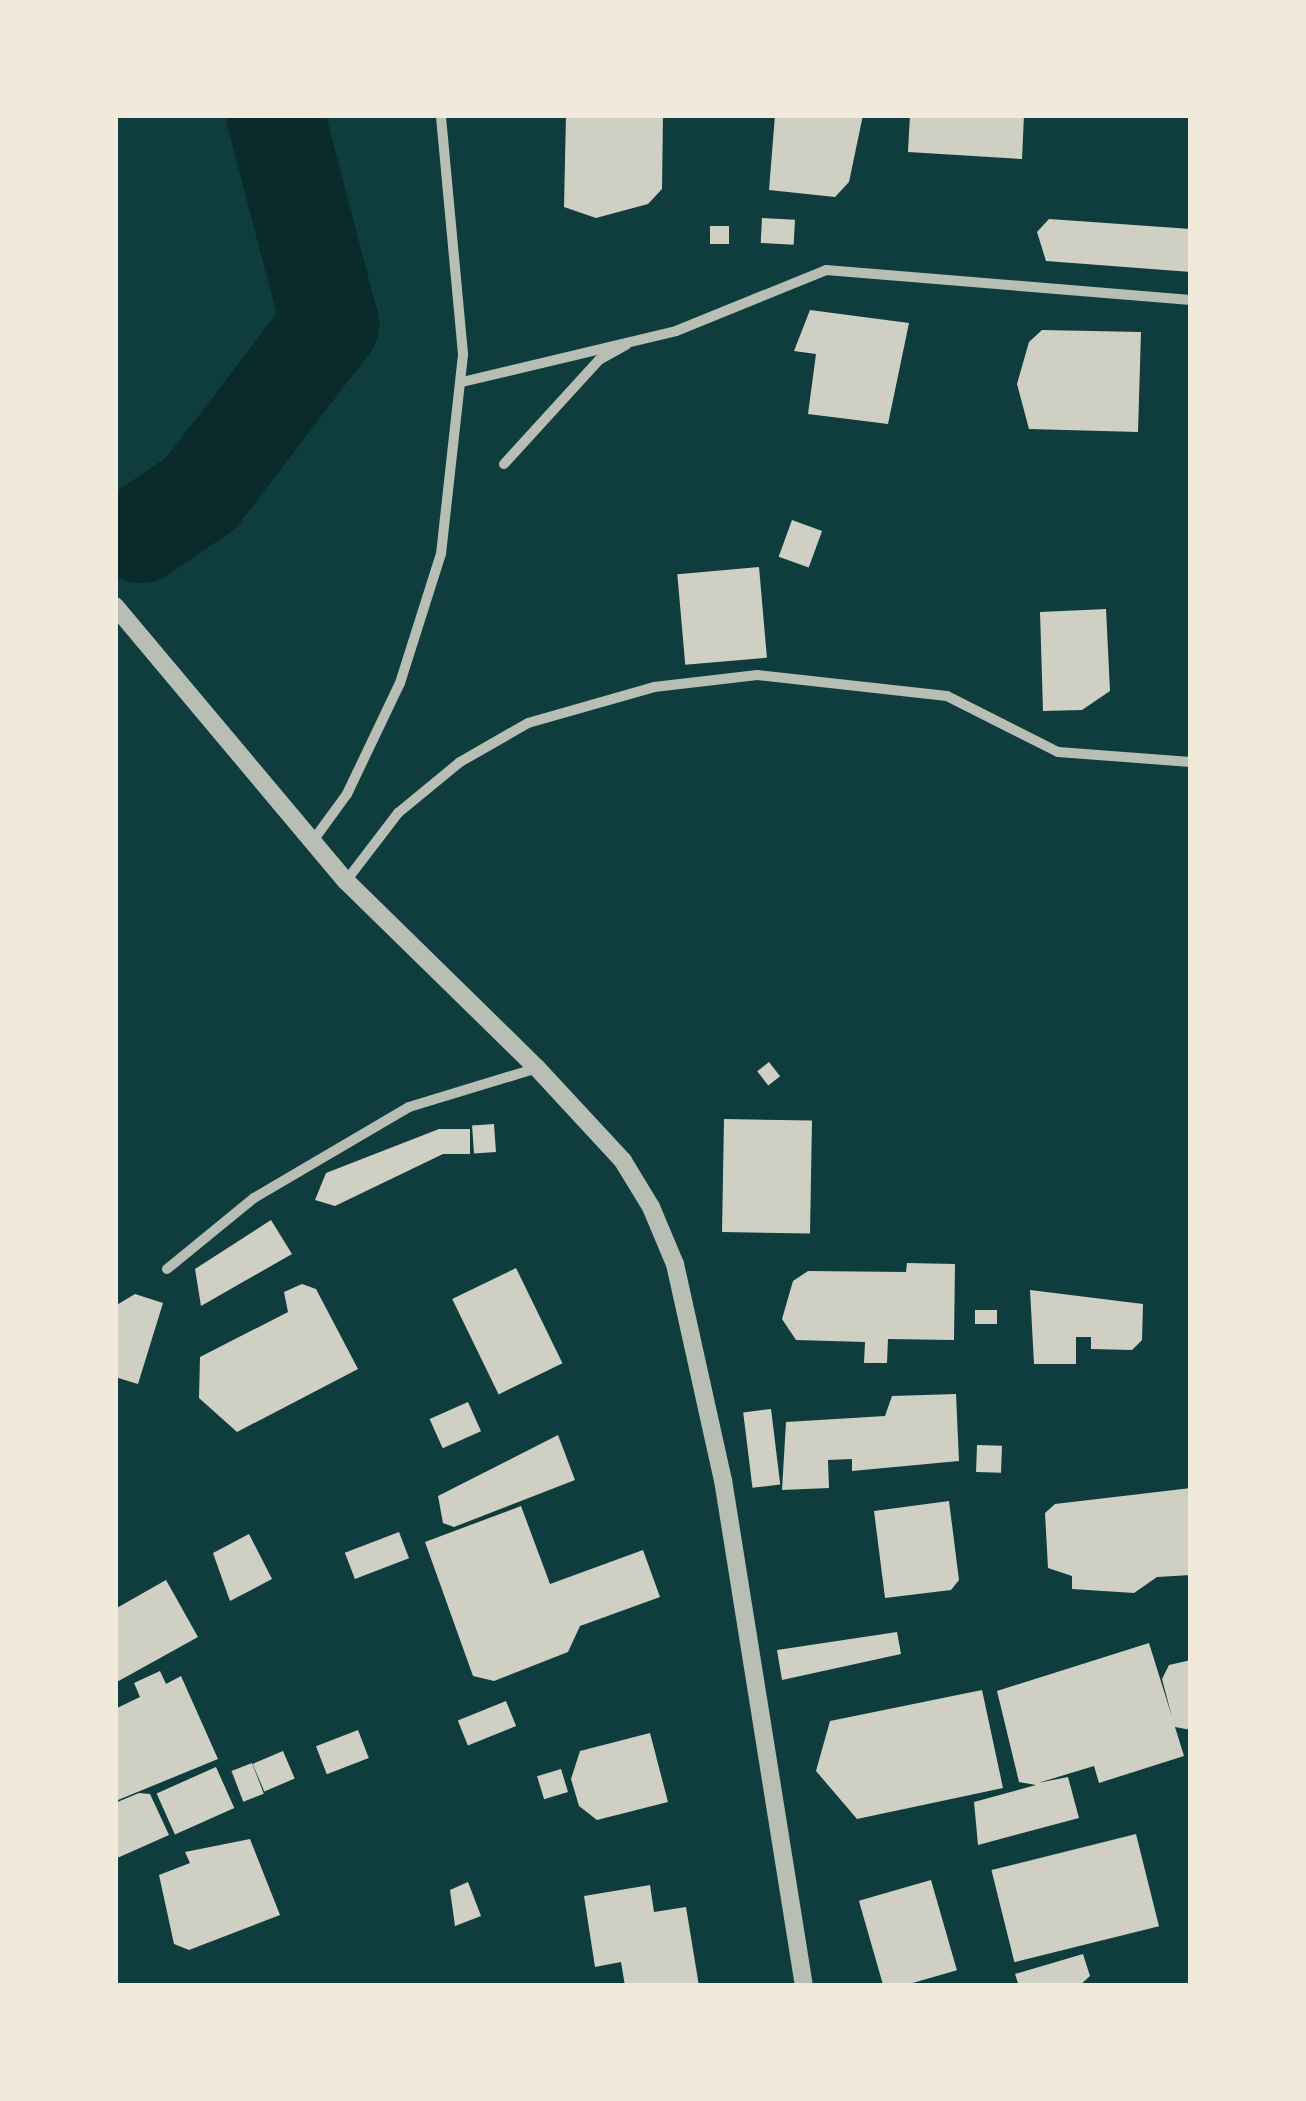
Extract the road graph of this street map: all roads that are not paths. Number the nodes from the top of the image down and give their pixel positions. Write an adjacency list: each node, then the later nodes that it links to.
1 (442, 115): 4 (street)
2 (1191, 300): 3 (street)
3 (636, 340): 4 (street); 5 (street)
4 (462, 382): 8 (street)
5 (504, 464)
6 (115, 606): 8 (street)
7 (1191, 762): 9 (street)
8 (312, 842): 9 (street)
9 (346, 882): 10 (street)
10 (537, 1068): 11 (street); 12 (street)
11 (167, 1269)
12 (804, 1986)

